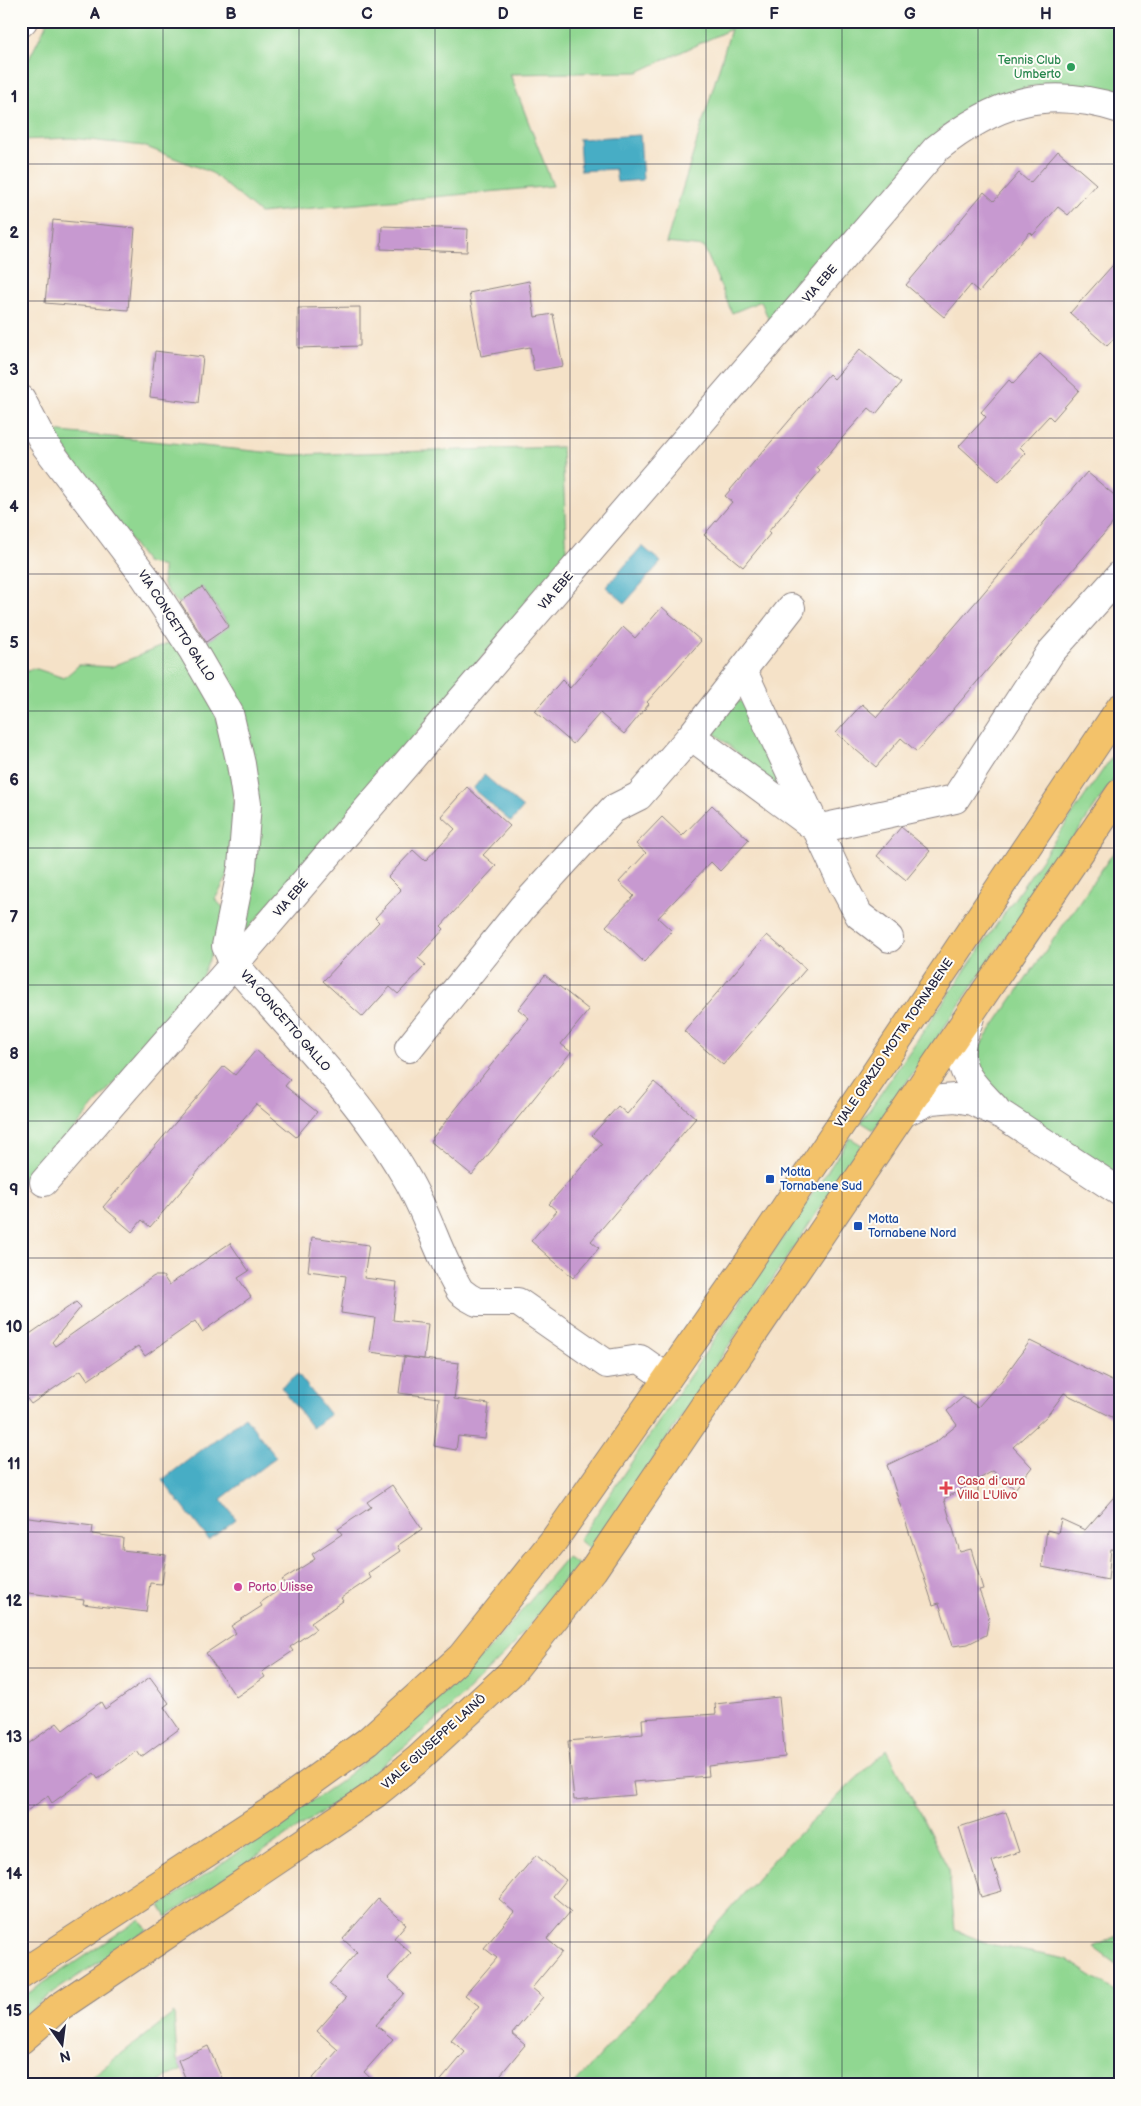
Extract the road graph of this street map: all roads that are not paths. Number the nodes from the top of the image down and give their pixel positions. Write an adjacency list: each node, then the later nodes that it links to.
1 (1120, 109): 11 (street, VIA EBE)
2 (21, 399): 11 (street, VIA CONCETTO GALLO)
3 (1120, 575): 9 (street)
4 (791, 608): 5 (street)
5 (743, 671): 7 (street); 9 (street)
6 (1120, 708): 18 (main road, VIALE ORAZIO MOTTA TORNABENE)
7 (691, 736): 9 (street); 13 (street)
8 (1120, 793): 12 (main road)
9 (817, 829): 10 (street)
10 (888, 938)
11 (234, 964): 16 (street, VIA EBE); 18 (street, VIA CONCETTO GALLO)
12 (971, 1012): 14 (main road); 15 (street)
13 (409, 1048)
14 (904, 1112): 15 (street); 20 (main road, VIALE GIUSEPPE LAINÒ)
15 (1004, 1116): 17 (street)
16 (44, 1182)
17 (1120, 1192)
18 (667, 1378): 19 (main road)
19 (21, 1974)
20 (21, 2040)

